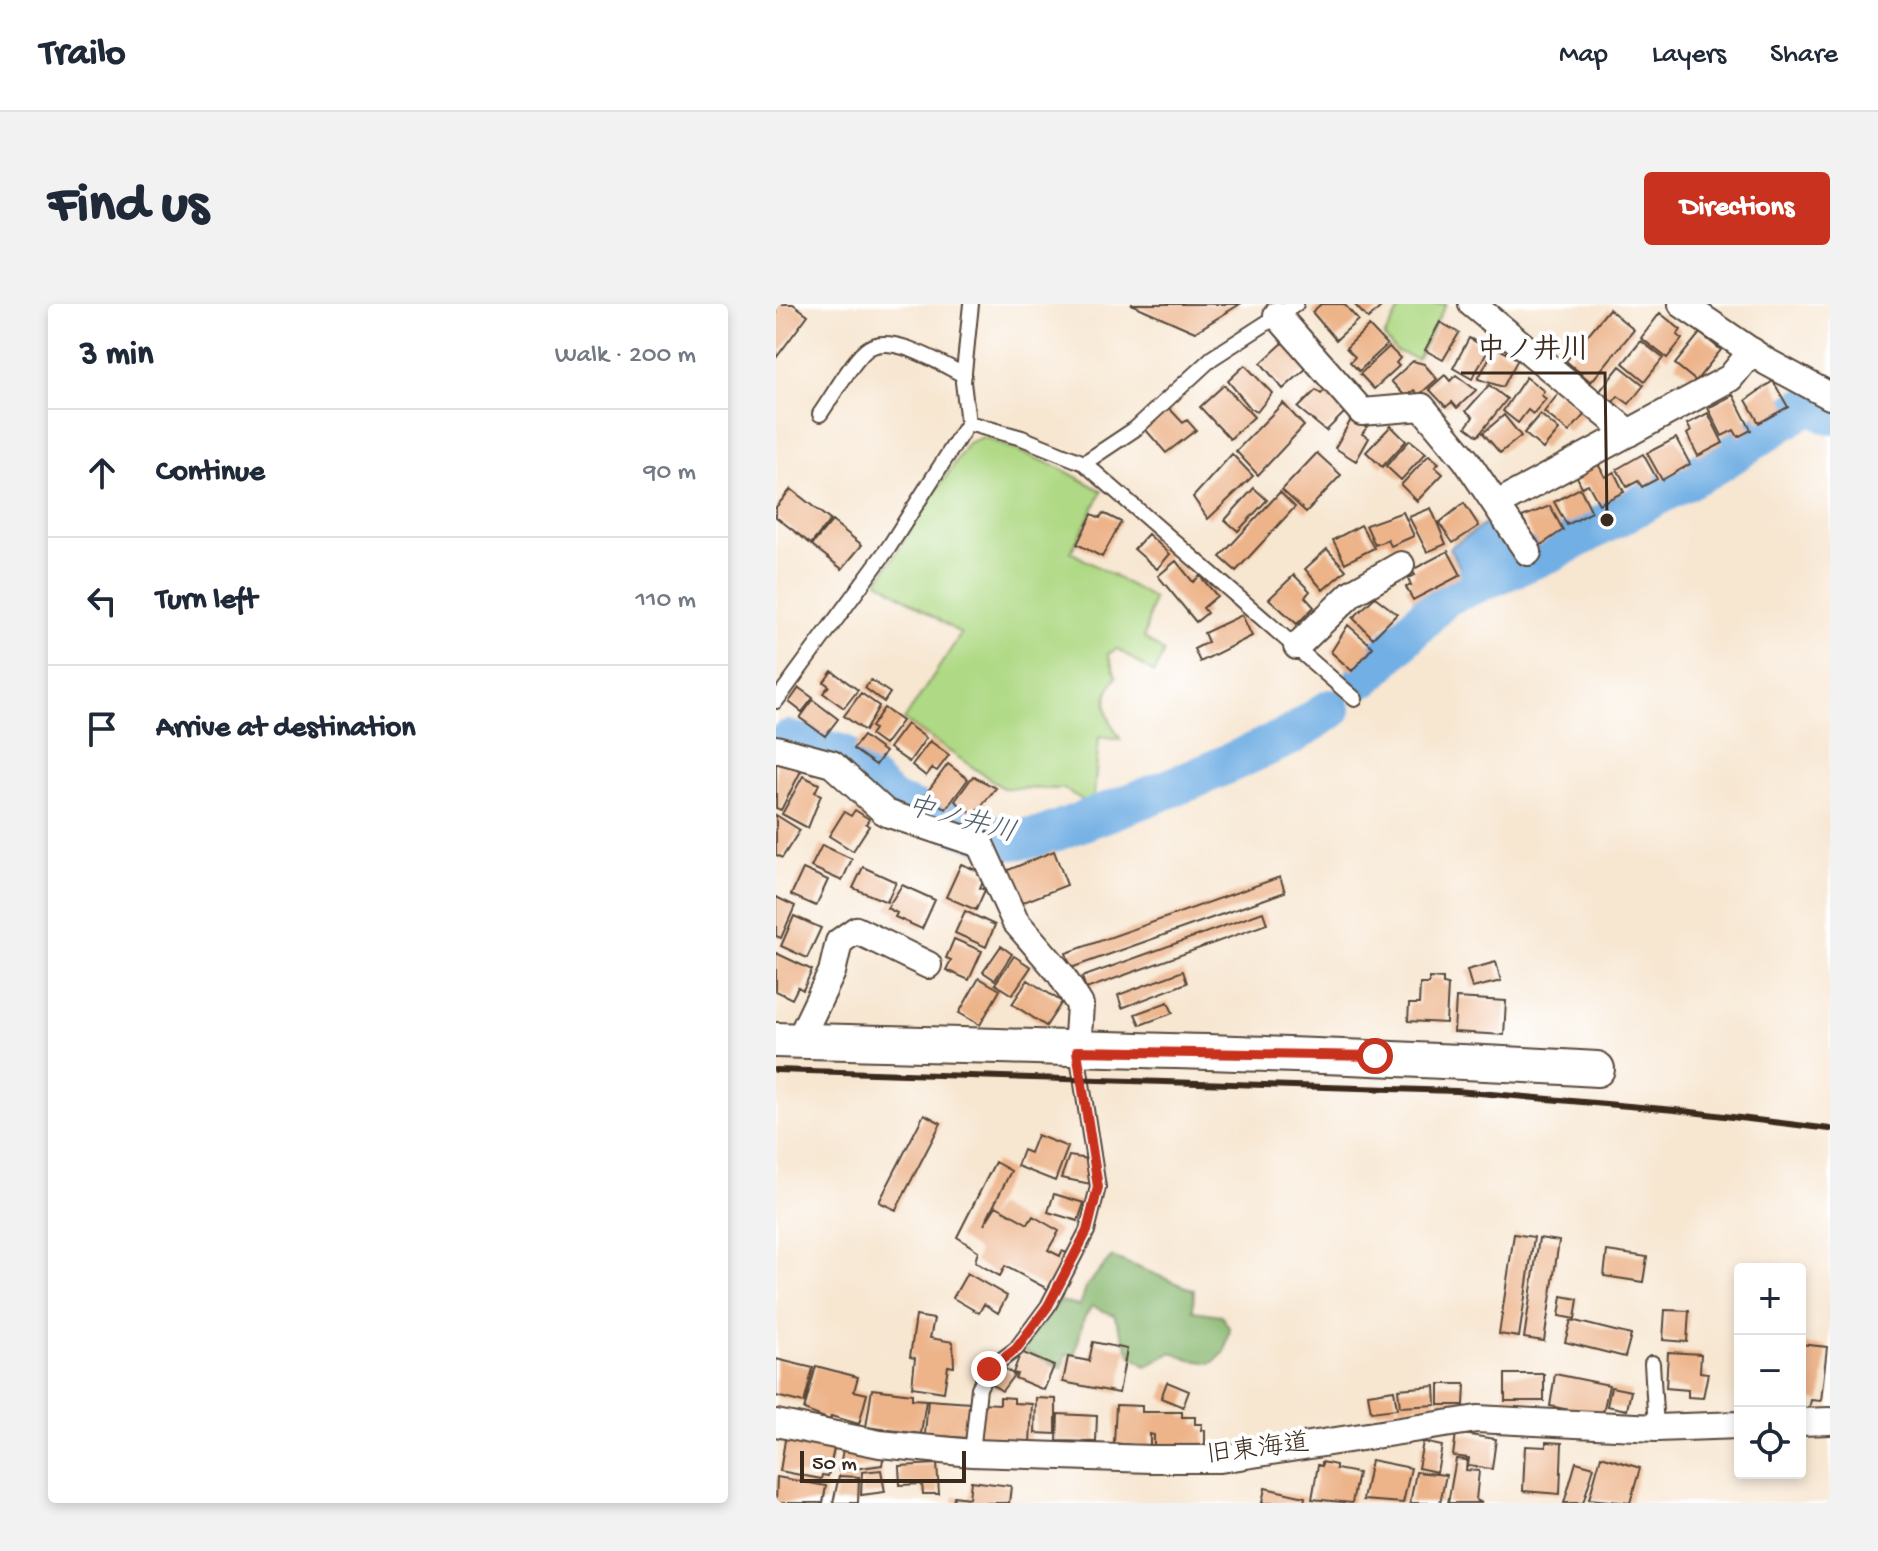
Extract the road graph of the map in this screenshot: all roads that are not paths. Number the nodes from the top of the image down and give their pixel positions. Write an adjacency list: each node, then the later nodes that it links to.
1 (971, 304): 6 (lane)
2 (1472, 304): 10 (street)
3 (1682, 304): 5 (street)
4 (1286, 309): 11 (lane); 12 (street)
5 (1752, 351): 7 (street); 10 (street)
6 (964, 375): 8 (lane); 9 (lane)
7 (1830, 396)
8 (820, 414)
9 (968, 423): 11 (lane); 17 (lane)
10 (1629, 433): 12 (street)
11 (1084, 463): 15 (lane)
12 (1497, 504): 13 (street)
13 (1528, 552)
14 (1401, 565): 15 (street)
15 (1297, 646): 16 (lane)
16 (1355, 699)
17 (776, 701)
18 (776, 749): 21 (street)
19 (928, 965): 20 (street)
20 (788, 1040): 21 (street)
21 (1077, 1051): 22 (street); 29 (lane)
22 (1597, 1069)
23 (1652, 1363): 28 (lane)
24 (1830, 1421): 25 (street)
25 (1806, 1422)
26 (776, 1423): 29 (street, 旧東海道)
27 (1734, 1425): 28 (street, 旧東海道)
28 (1656, 1428): 29 (street, 旧東海道)
29 (972, 1453)

